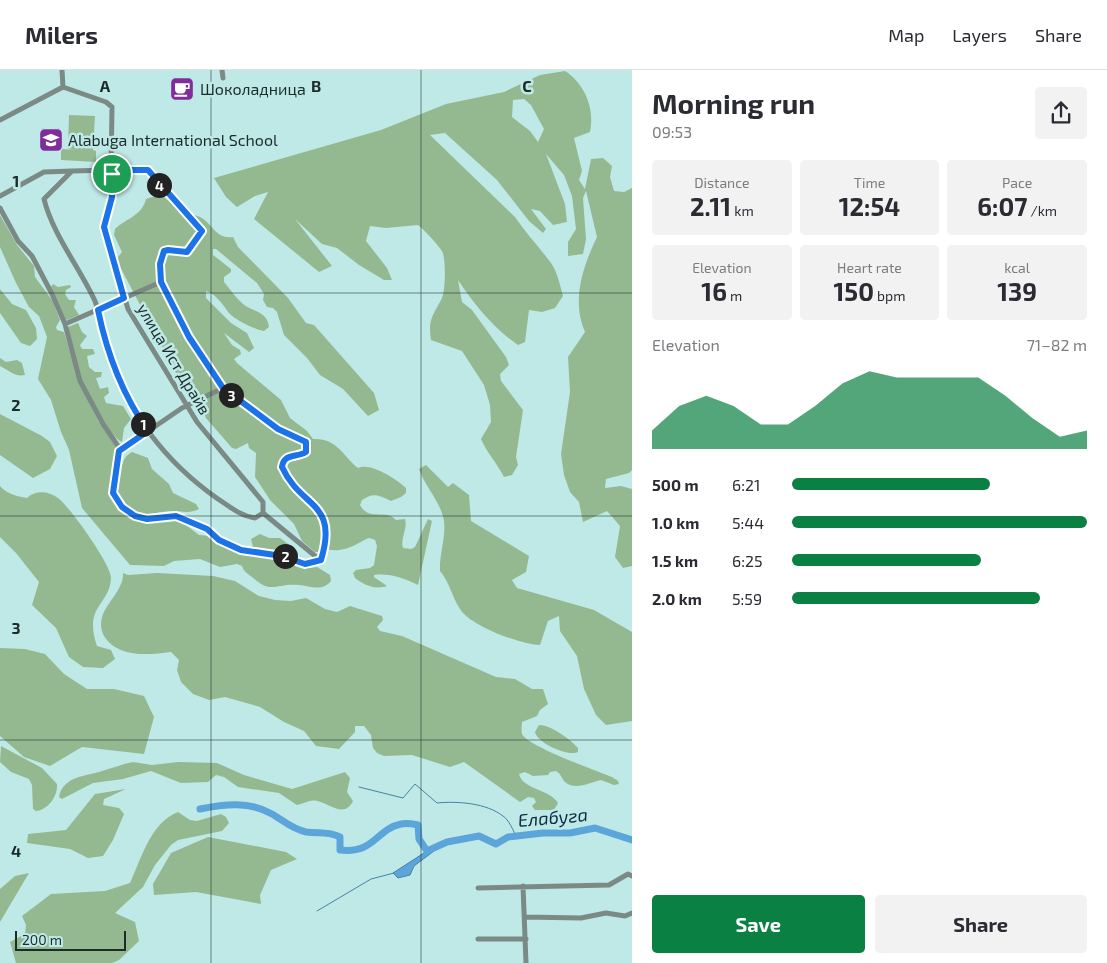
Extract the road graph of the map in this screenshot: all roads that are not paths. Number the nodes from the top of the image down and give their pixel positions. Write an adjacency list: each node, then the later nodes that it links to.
1 (62, 70): 4 (street)
2 (222, 70): 3 (street)
3 (223, 78)
4 (62, 87): 5 (street); 6 (street, улица Ист Драйв)
5 (0, 120)
6 (111, 170): 7 (street); 10 (street); 11 (street, улица Ист Драйв)
7 (72, 171): 8 (street); 12 (street)
8 (0, 196)
9 (0, 208): 13 (street)
10 (161, 282): 11 (street); 14 (street)
11 (124, 298): 12 (street); 15 (street, улица Ист Драйв)
12 (98, 310): 13 (street); 16 (street)
13 (65, 324): 17 (street)
14 (223, 388): 15 (street); 19 (street)
15 (186, 406): 16 (street); 18 (street, улица Ист Драйв)
16 (148, 431): 17 (street); 18 (street)
17 (119, 451): 19 (street)
18 (263, 513): 19 (street)
19 (320, 560)
20 (632, 876): 21 (street)
21 (523, 886): 22 (street); 24 (street)
22 (478, 888)
23 (632, 912): 24 (street)
24 (525, 917): 26 (street)
25 (478, 939): 26 (street)
26 (526, 939): 27 (street)
27 (526, 963)

